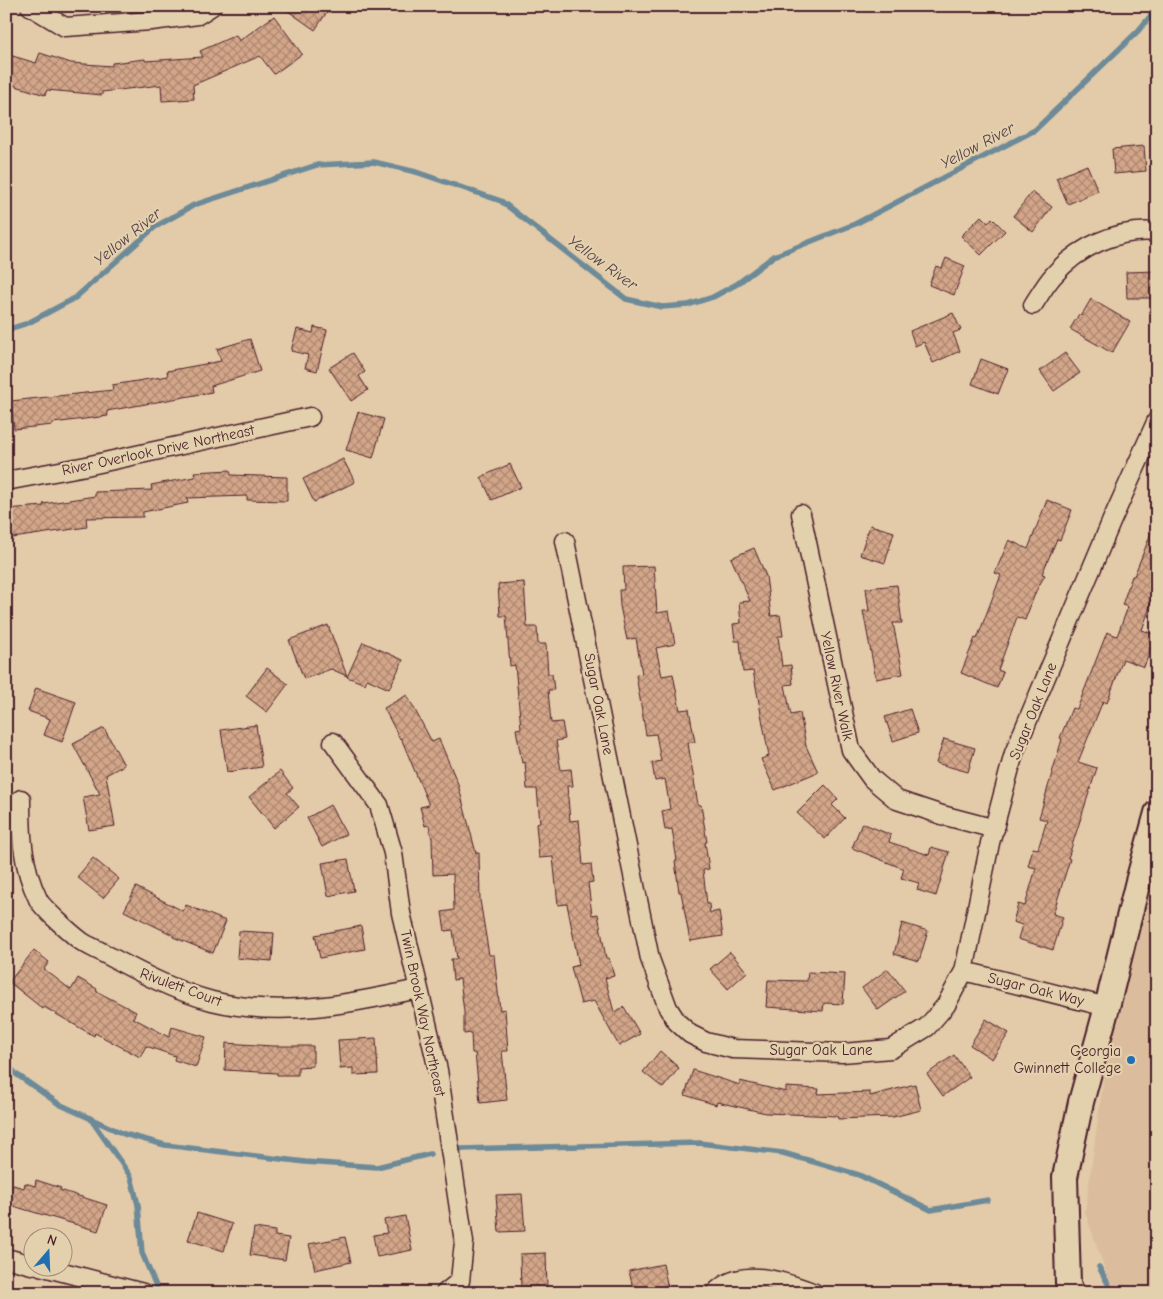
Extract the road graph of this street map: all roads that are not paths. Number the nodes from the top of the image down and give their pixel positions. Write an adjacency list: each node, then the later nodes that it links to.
1 (30, 6): 2 (street)
2 (212, 6)
3 (1157, 232): 4 (street)
4 (1033, 305)
5 (310, 417): 7 (street, River Overlook Drive Northeast)
6 (1157, 420): 13 (street, Sugar Oak Lane)
7 (6, 481)
8 (801, 514): 13 (street, Yellow River Walk)
9 (565, 541): 14 (street, Sugar Oak Lane)
10 (333, 742): 15 (street, Twin Brook Way Northeast)
11 (22, 799): 15 (street, Rivulett Court)
12 (1157, 813): 16 (street)
13 (995, 829): 14 (street, Sugar Oak Lane)
14 (964, 971): 16 (street, Sugar Oak Way)
15 (418, 989): 21 (street, Twin Brook Way Northeast)
16 (1107, 1007): 24 (street)
17 (6, 1258): 18 (street)
18 (22, 1262)
19 (72, 1274): 20 (street)
20 (143, 1293)
21 (446, 1293)
22 (715, 1293): 23 (street)
23 (815, 1293)
24 (1071, 1293)

